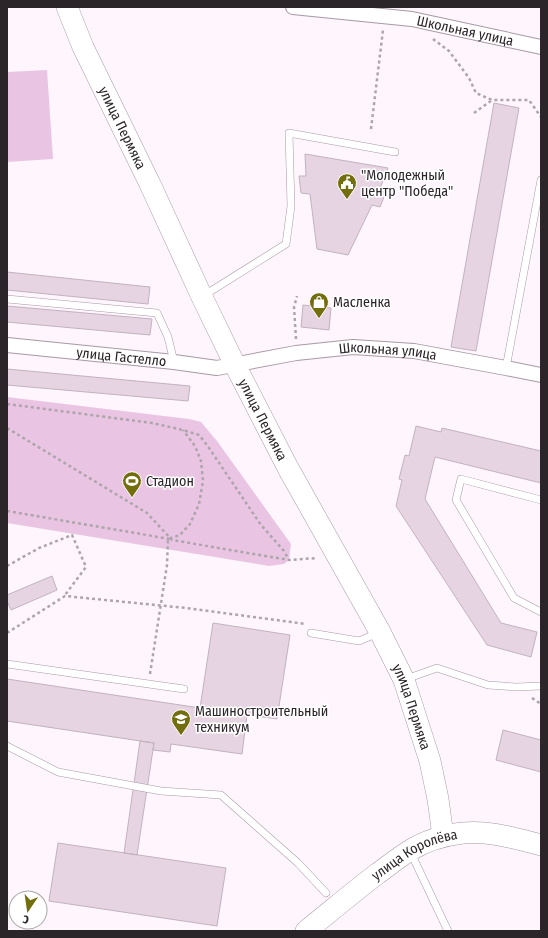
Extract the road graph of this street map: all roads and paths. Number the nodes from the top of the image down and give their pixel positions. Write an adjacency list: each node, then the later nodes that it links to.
1 (67, 7): 13 (main road, улица Пермяка)
2 (293, 7): 3 (street, Школьная улица)
3 (385, 16): 5 (street, Школьная улица); 9 (path)
4 (430, 38): 6 (path)
5 (541, 47)
6 (492, 100): 7 (path); 8 (path)
7 (474, 113)
8 (541, 117)
9 (372, 129)
10 (395, 152): 13 (lane)
11 (541, 180): 19 (lane)
12 (297, 296): 16 (path)
13 (202, 297): 18 (main road, улица Пермяка)
14 (7, 299): 17 (lane)
15 (7, 346): 17 (street, улица Гастелло)
16 (296, 353): 18 (street, Школьная улица); 19 (street, Школьная улица)
17 (174, 362): 18 (street, улица Гастелло)
18 (234, 365): 34 (main road, улица Пермяка)
19 (506, 368): 20 (street, Школьная улица)
20 (541, 375)
21 (7, 404): 23 (path)
22 (7, 428): 26 (path)
23 (183, 430): 26 (path); 28 (path)
24 (541, 500): 32 (lane)
25 (7, 511): 26 (path)
26 (171, 539): 28 (path); 31 (path)
27 (318, 558): 28 (path)
28 (289, 560)
29 (7, 566): 30 (path)
30 (65, 596): 31 (path); 35 (path)
31 (161, 606): 33 (path); 39 (path)
32 (541, 612)
33 (310, 624)
34 (380, 632): 36 (lane); 38 (main road, улица Пермяка)
35 (7, 633)
36 (311, 633)
37 (7, 664): 39 (lane)
38 (404, 680): 40 (lane); 43 (main road, улица Пермяка)
39 (149, 684): 41 (lane)
40 (541, 686)
41 (184, 689)
42 (7, 746): 46 (lane)
43 (443, 836): 44 (main road, улица Королёва); 45 (main road, улица Королёва)
44 (541, 845)
45 (410, 850): 47 (main road, улица Королёва); 48 (lane)
46 (326, 892)
47 (306, 931)
48 (448, 931)

